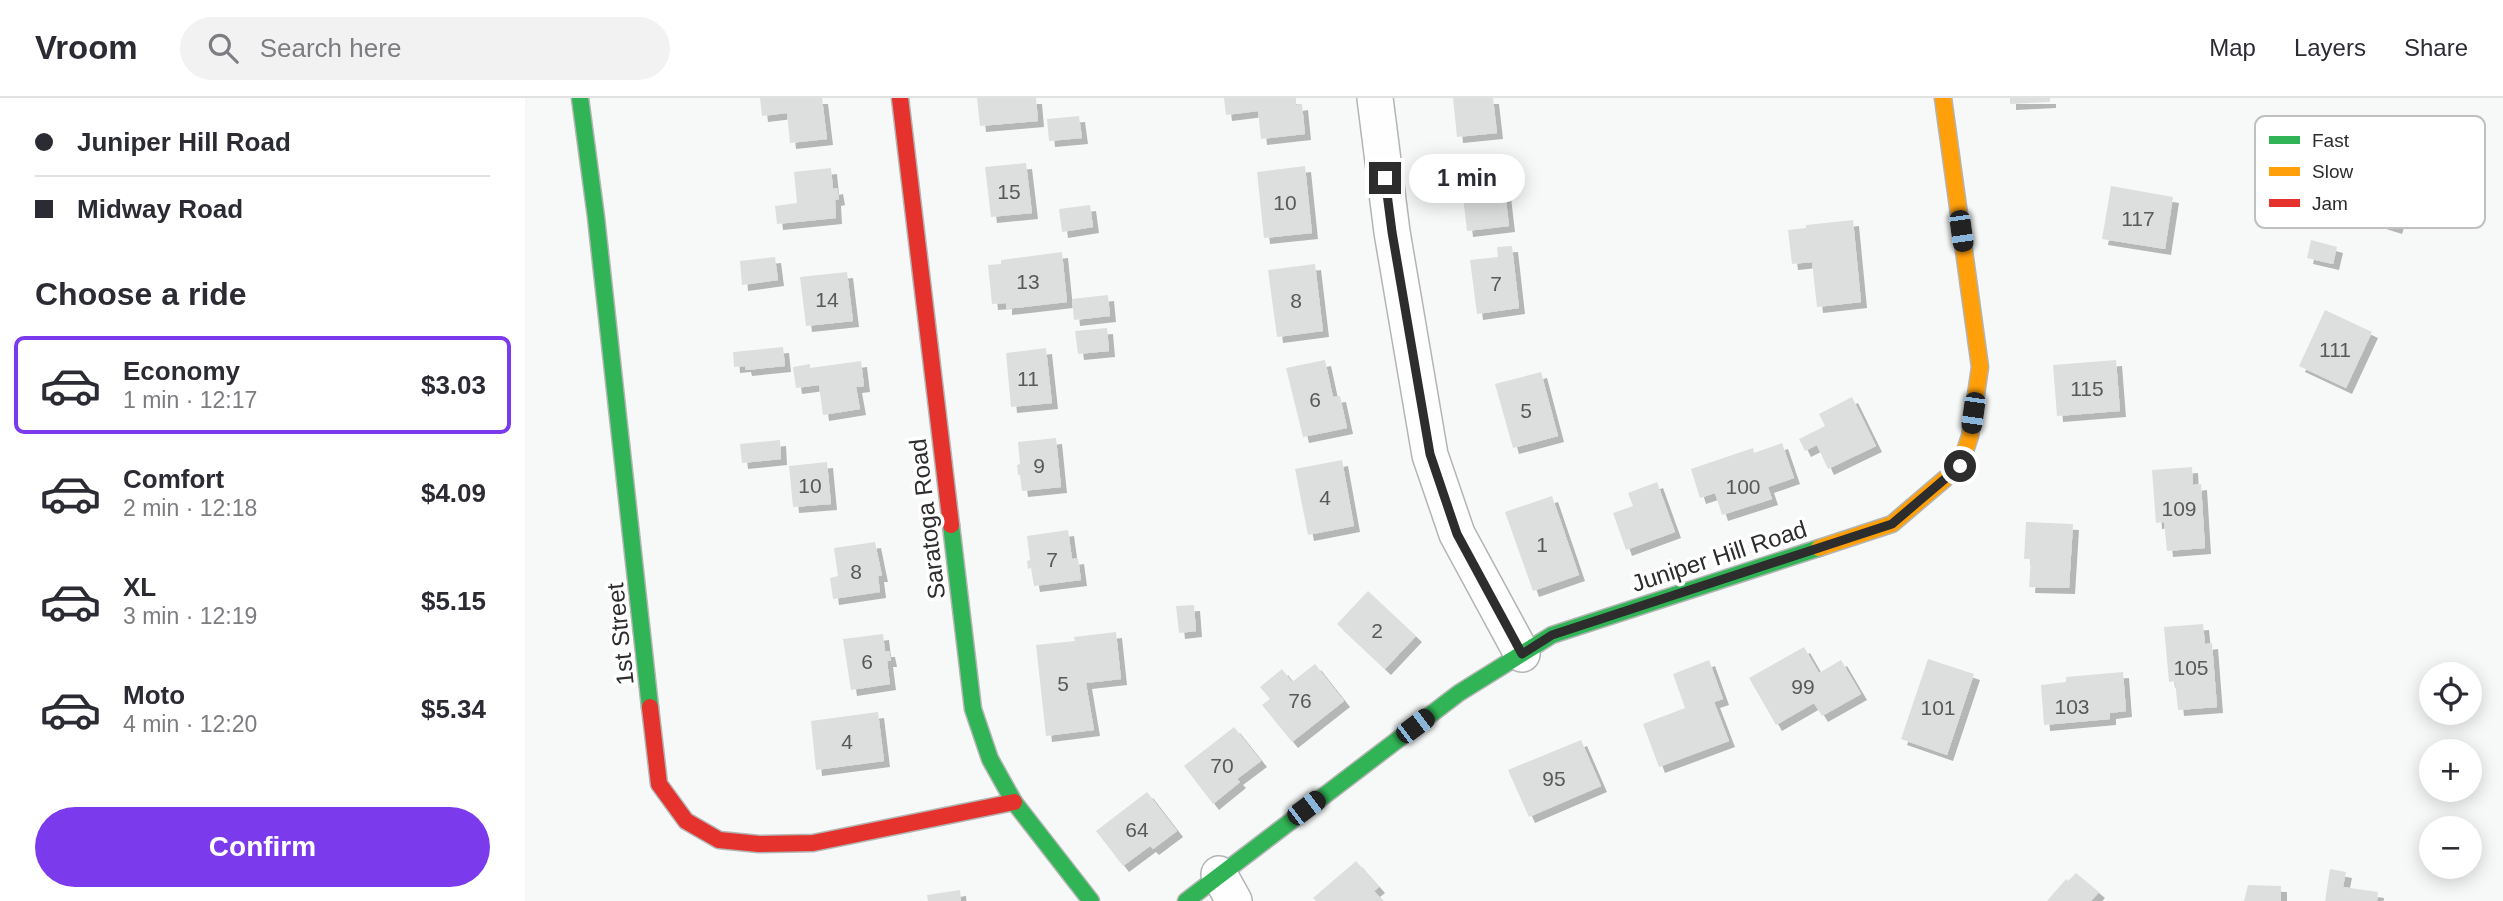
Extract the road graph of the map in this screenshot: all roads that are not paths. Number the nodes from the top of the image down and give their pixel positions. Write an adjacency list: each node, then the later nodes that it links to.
1 (580, 98): 6 (street, 1st Street)
2 (900, 98): 6 (street, Saratoga Road)
3 (1375, 98): 5 (street)
4 (1943, 98): 5 (street, Juniper Hill Road)
5 (1522, 654): 7 (street, Juniper Hill Road)
6 (1014, 802): 8 (street, Saratoga Road)
7 (1226, 888): 9 (street, Juniper Hill Road)
8 (1091, 901)
9 (1186, 901)

